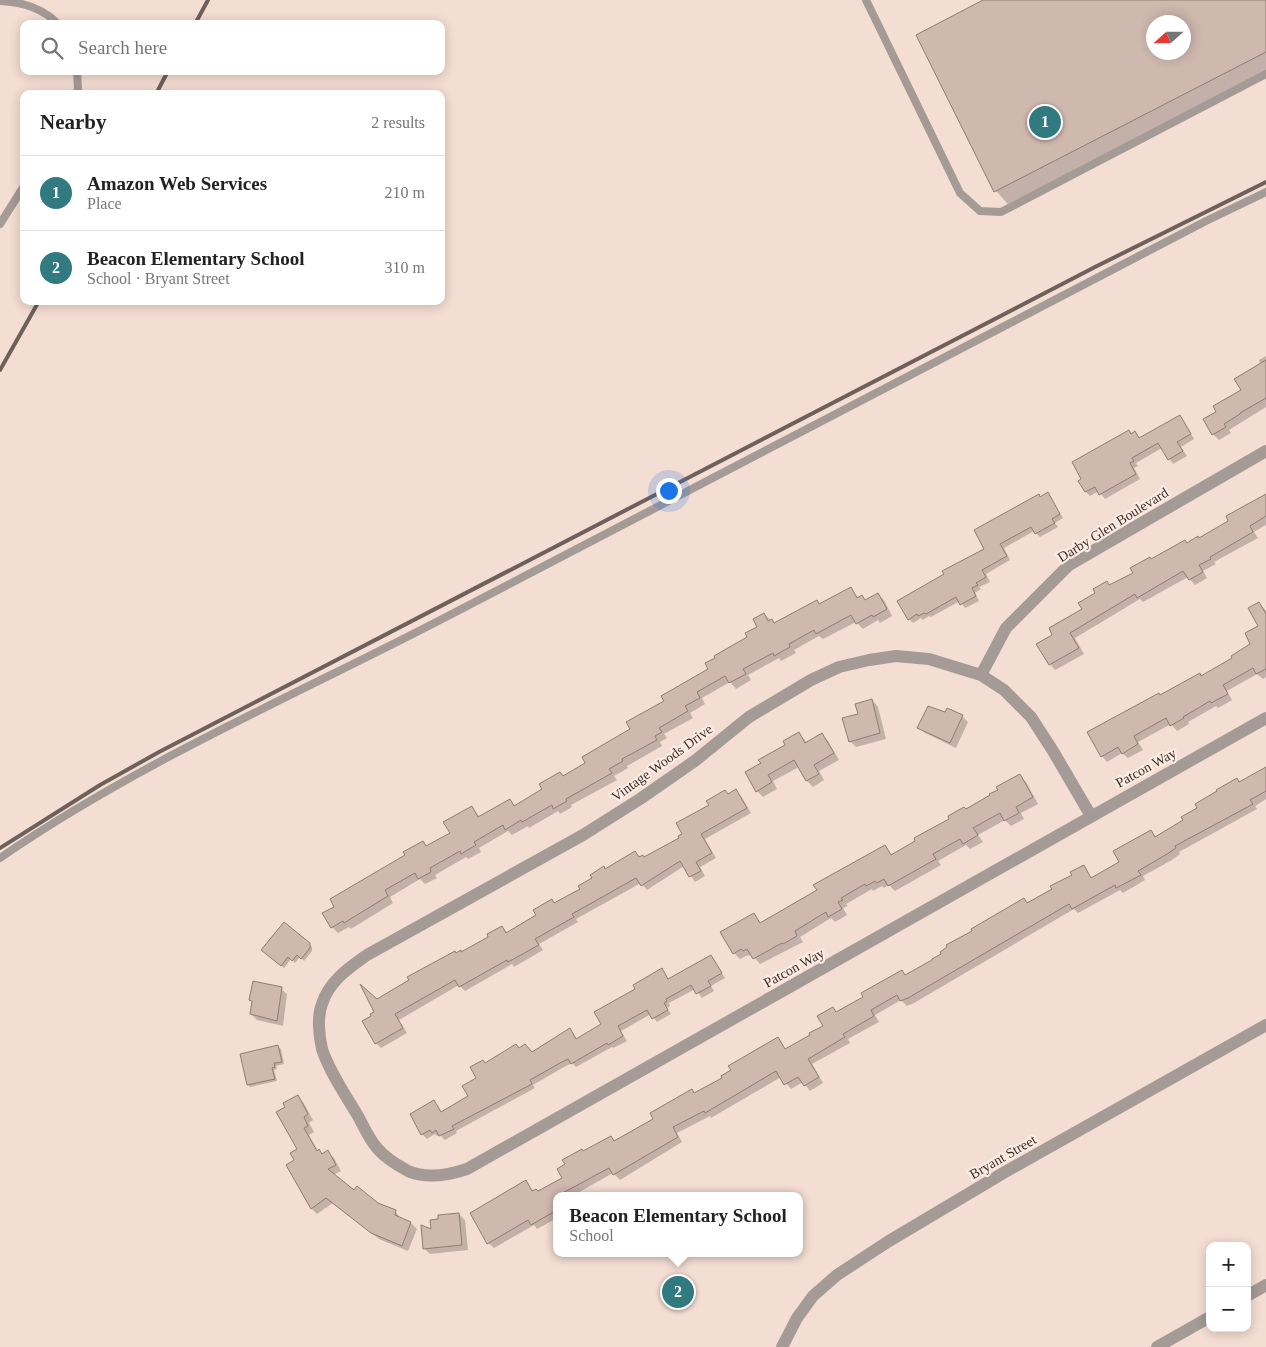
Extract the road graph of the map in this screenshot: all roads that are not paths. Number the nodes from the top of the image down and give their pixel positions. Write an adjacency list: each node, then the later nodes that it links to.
1 (866, 0): 4 (lane)
2 (0, 1): 3 (lane)
3 (54, 20)
4 (1266, 74)
5 (77, 75): 6 (lane)
6 (77, 90)
7 (20, 192): 9 (lane)
8 (1266, 192): 14 (lane)
9 (0, 224)
10 (1266, 451): 11 (street, Darby Glen Boulevard)
11 (981, 674): 13 (street, Vintage Woods Drive); 16 (street, Vintage Woods Drive)
12 (1266, 718): 13 (street, Patcon Way)
13 (1091, 816): 16 (street, Patcon Way)
14 (0, 858)
15 (1266, 1025): 20 (street, Bryant Street)
16 (351, 1104)
17 (1266, 1285): 18 (street)
18 (1251, 1294)
19 (1206, 1319): 21 (street)
20 (782, 1347)
21 (1157, 1347)

